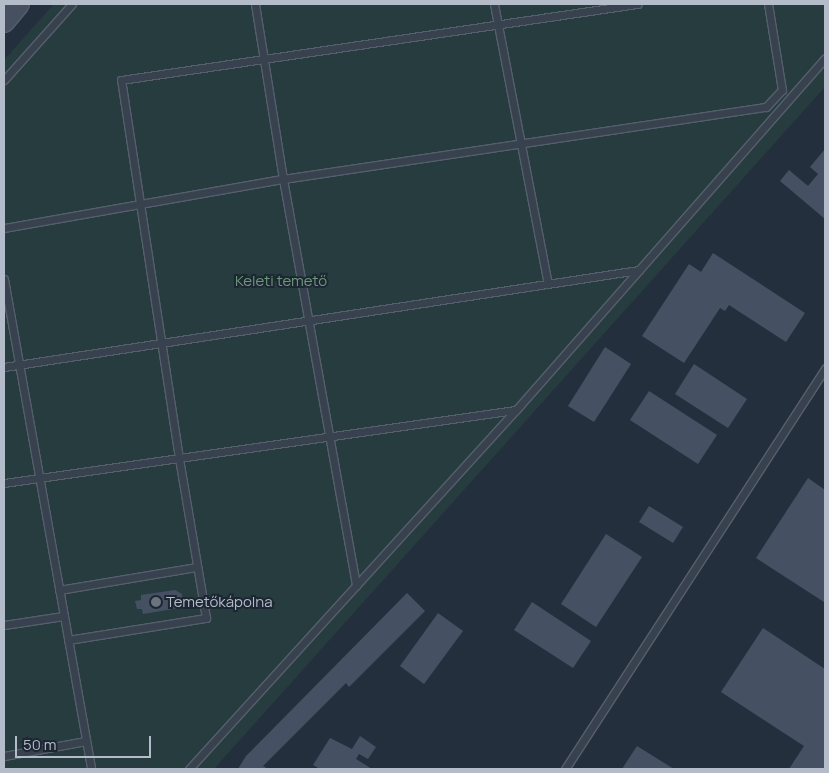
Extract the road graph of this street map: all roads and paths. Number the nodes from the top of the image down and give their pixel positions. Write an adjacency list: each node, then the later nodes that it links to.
1 (20, 4): 8 (street)
2 (72, 4): 12 (lane)
3 (255, 4): 11 (lane)
4 (494, 4): 9 (lane)
5 (637, 4): 7 (lane)
6 (768, 4): 13 (lane)
7 (601, 6): 9 (lane)
8 (4, 22)
9 (498, 25): 11 (lane); 13 (lane)
10 (825, 58): 17 (lane)
11 (263, 60): 14 (lane); 15 (lane)
12 (4, 80)
13 (520, 142): 14 (lane); 19 (lane)
14 (283, 179): 15 (lane); 20 (lane)
15 (139, 203): 16 (lane); 21 (lane)
16 (4, 228)
17 (639, 270): 19 (lane); 25 (lane)
18 (4, 279): 22 (lane)
19 (548, 284): 20 (lane)
20 (308, 320): 21 (lane); 26 (lane)
21 (160, 342): 22 (lane); 27 (lane)
22 (19, 365): 23 (lane); 28 (lane)
23 (4, 367)
24 (825, 368): 40 (lane)
25 (516, 410): 26 (lane); 31 (lane)
26 (329, 438): 27 (lane); 31 (lane)
27 (178, 458): 28 (lane); 30 (lane)
28 (39, 478): 29 (lane); 32 (lane)
29 (4, 483)
30 (197, 567): 32 (lane); 35 (lane)
31 (356, 586): 39 (lane)
32 (59, 590): 33 (lane)
33 (63, 616): 34 (lane); 35 (lane)
34 (4, 625)
35 (68, 640): 36 (lane)
36 (86, 741): 37 (lane); 38 (lane)
37 (4, 756)
38 (90, 769)
39 (189, 769)
40 (565, 769)

